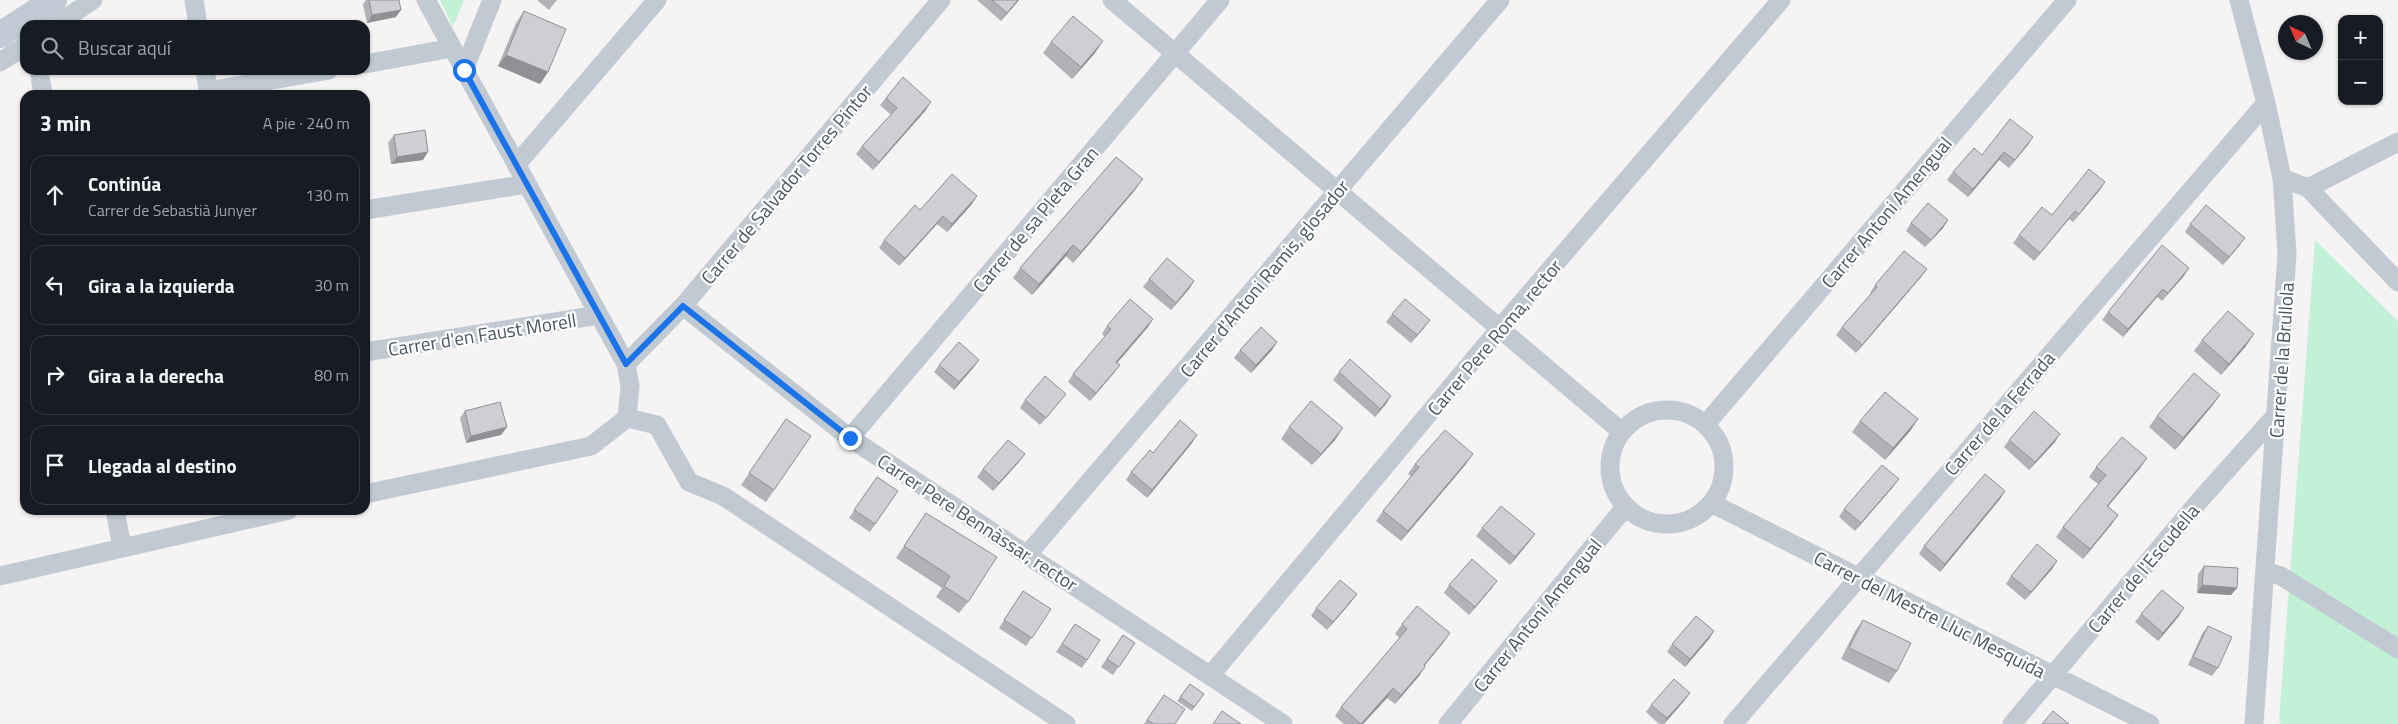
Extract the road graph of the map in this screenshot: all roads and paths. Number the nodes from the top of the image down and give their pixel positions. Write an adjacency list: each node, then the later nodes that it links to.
1 (54, 0): 14 (street)
2 (93, 0): 15 (street)
3 (194, 0): 16 (street)
4 (426, 0): 19 (street)
5 (492, 0): 24 (street)
6 (657, 0): 33 (street)
7 (941, 0): 40 (street, Carrer de Salvador Torres Pintor)
8 (1112, 0): 21 (street)
9 (1220, 0): 21 (street, Carrer de sa Pleta Gran)
10 (1500, 0): 37 (street, Carrer d'Antoni Ramis, glosador)
11 (1780, 0): 42 (street, Carrer Pere Roma, rector)
12 (2066, 0): 47 (street, Carrer Antoni Amengual)
13 (2239, 0): 31 (street, Carrer de la Brullola)
14 (23, 20)
15 (63, 20)
16 (197, 20)
17 (20, 22): 18 (street)
18 (0, 35)
19 (452, 48): 23 (street); 24 (street)
20 (20, 49): 22 (street)
21 (1175, 53): 37 (street); 49 (street, Carrer de sa Pleta Gran)
22 (0, 62)
23 (370, 63)
24 (464, 70): 33 (street)
25 (40, 75): 28 (street)
26 (206, 75): 29 (street)
27 (303, 75): 30 (street)
28 (42, 90)
29 (208, 90)
30 (224, 90)
31 (2266, 103): 34 (street, Carrer de la Brullola); 59 (street, Carrer de la Ferrada)
32 (2398, 142): 36 (street)
33 (516, 165): 35 (street)
34 (2282, 178): 36 (street); 45 (street, Carrer de la Brullola)
35 (527, 184): 38 (street); 41 (street)
36 (2308, 188): 39 (street)
37 (1338, 191): 42 (street); 56 (street, Carrer d'Antoni Ramis, glosador)
38 (370, 209)
39 (2398, 282)
40 (683, 306): 44 (street, Carrer de Salvador Torres Pintor); 49 (street, Carrer Pere Bennàssar, rector)
41 (599, 315): 43 (street, Carrer d'en Faust Morell); 44 (street)
42 (1500, 328): 48 (street); 62 (street, Carrer Pere Roma, rector)
43 (370, 351)
44 (626, 364): 46 (street)
45 (2277, 414): 57 (street, Carrer de la Brullola); 61 (street, Carrer de l'Escudella)
46 (627, 418): 50 (street); 63 (street)
47 (1706, 424): 48 (street); 51 (street)
48 (1622, 432): 52 (street)
49 (850, 438): 56 (street, Carrer Pere Bennàssar, rector)
50 (370, 493)
51 (1711, 503): 52 (street); 59 (street, Carrer del Mestre Lluc Mesquida)
52 (1626, 506): 65 (street, Carrer Antoni Amengual)
53 (116, 515): 55 (street)
54 (262, 515): 55 (street)
55 (122, 548): 58 (street)
56 (1028, 555): 62 (street, Carrer Pere Bennàssar, rector)
57 (2266, 571): 60 (street); 69 (street, Carrer de la Brullola)
58 (0, 576)
59 (1858, 577): 61 (street, Carrer del Mestre Lluc Mesquida); 66 (street, Carrer de la Ferrada)
60 (2398, 649)
61 (2053, 675): 67 (street, Carrer de l'Escudella); 68 (street, Carrer del Mestre Lluc Mesquida)
62 (1210, 676): 64 (street, Carrer Pere Bennàssar, rector)
63 (1066, 724)
64 (1283, 724)
65 (1448, 724)
66 (1733, 724)
67 (2012, 724)
68 (2150, 724)
69 (2254, 724)

